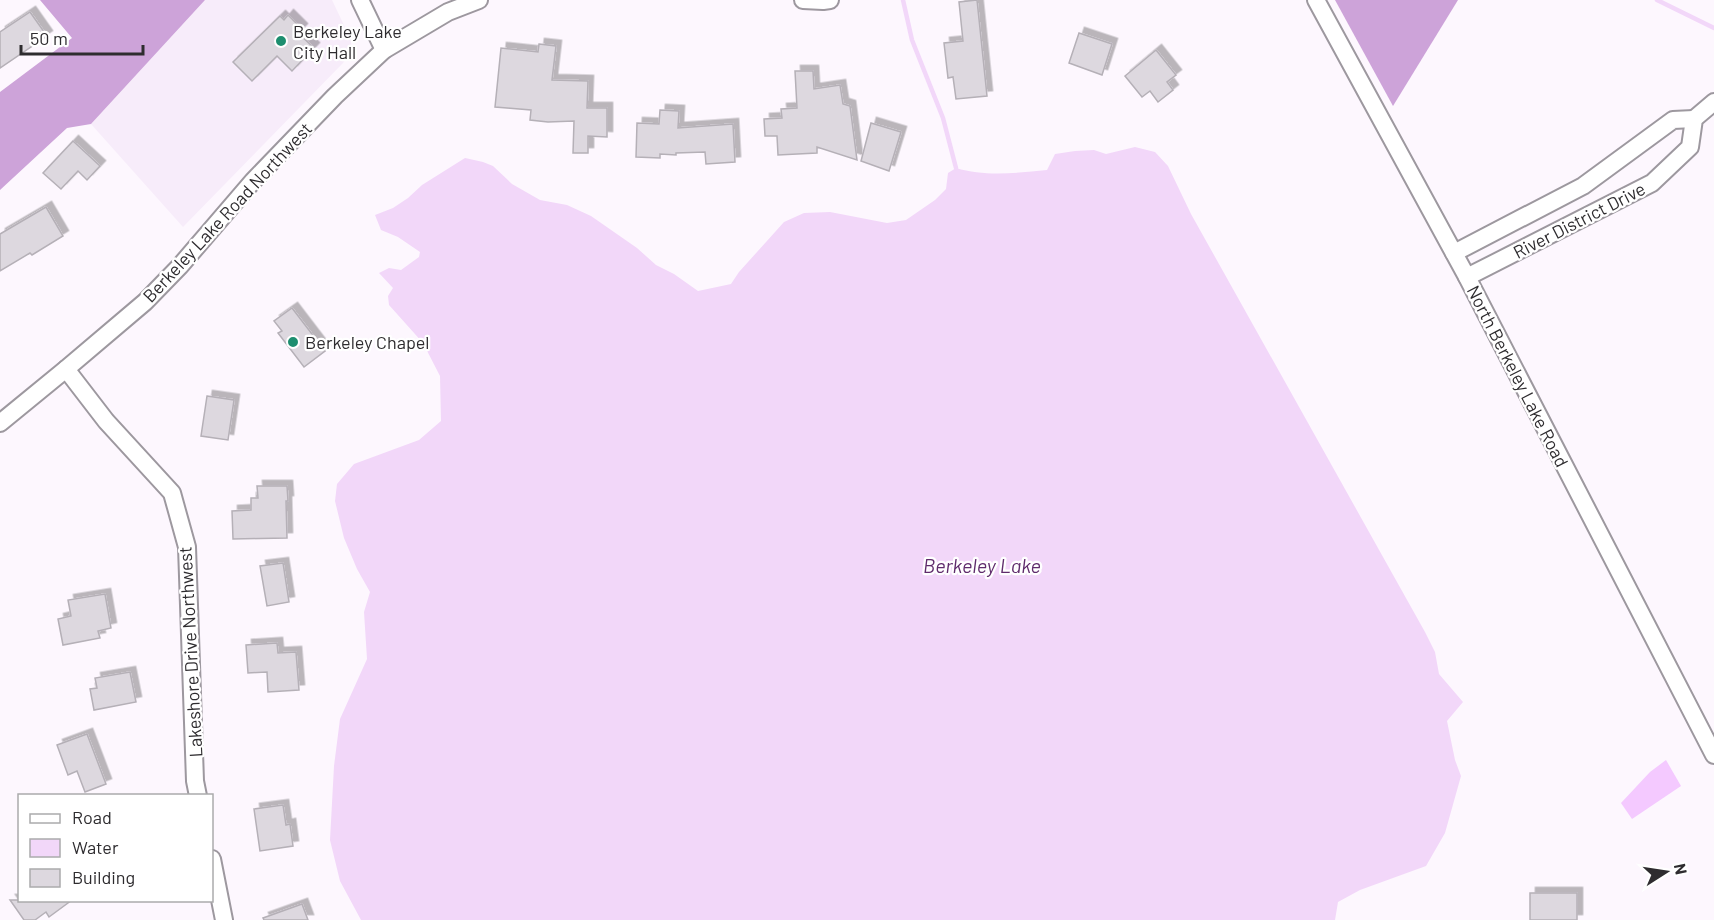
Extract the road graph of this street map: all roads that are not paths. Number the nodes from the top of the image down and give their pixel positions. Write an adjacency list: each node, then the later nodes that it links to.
1 (360, 0): 6 (street)
2 (479, 0): 6 (street)
3 (803, 0): 4 (street)
4 (830, 0)
5 (1316, 0): 11 (street, North Berkeley Lake Road)
6 (384, 50): 13 (street, Berkeley Lake Road Northwest)
7 (1714, 102): 8 (street, River District Drive)
8 (1694, 119): 9 (street, River District Drive); 10 (street, River District Drive)
9 (1586, 184): 10 (street); 11 (street, River District Drive)
10 (1600, 209): 12 (street, River District Drive)
11 (1454, 254): 12 (street, North Berkeley Lake Road)
12 (1467, 277): 15 (street, North Berkeley Lake Road)
13 (66, 369): 14 (street, Berkeley Lake Road Northwest); 16 (street, Lakeshore Drive Northwest)
14 (0, 423)
15 (1714, 755)
16 (198, 794)
17 (213, 864): 18 (street)
18 (224, 920)

